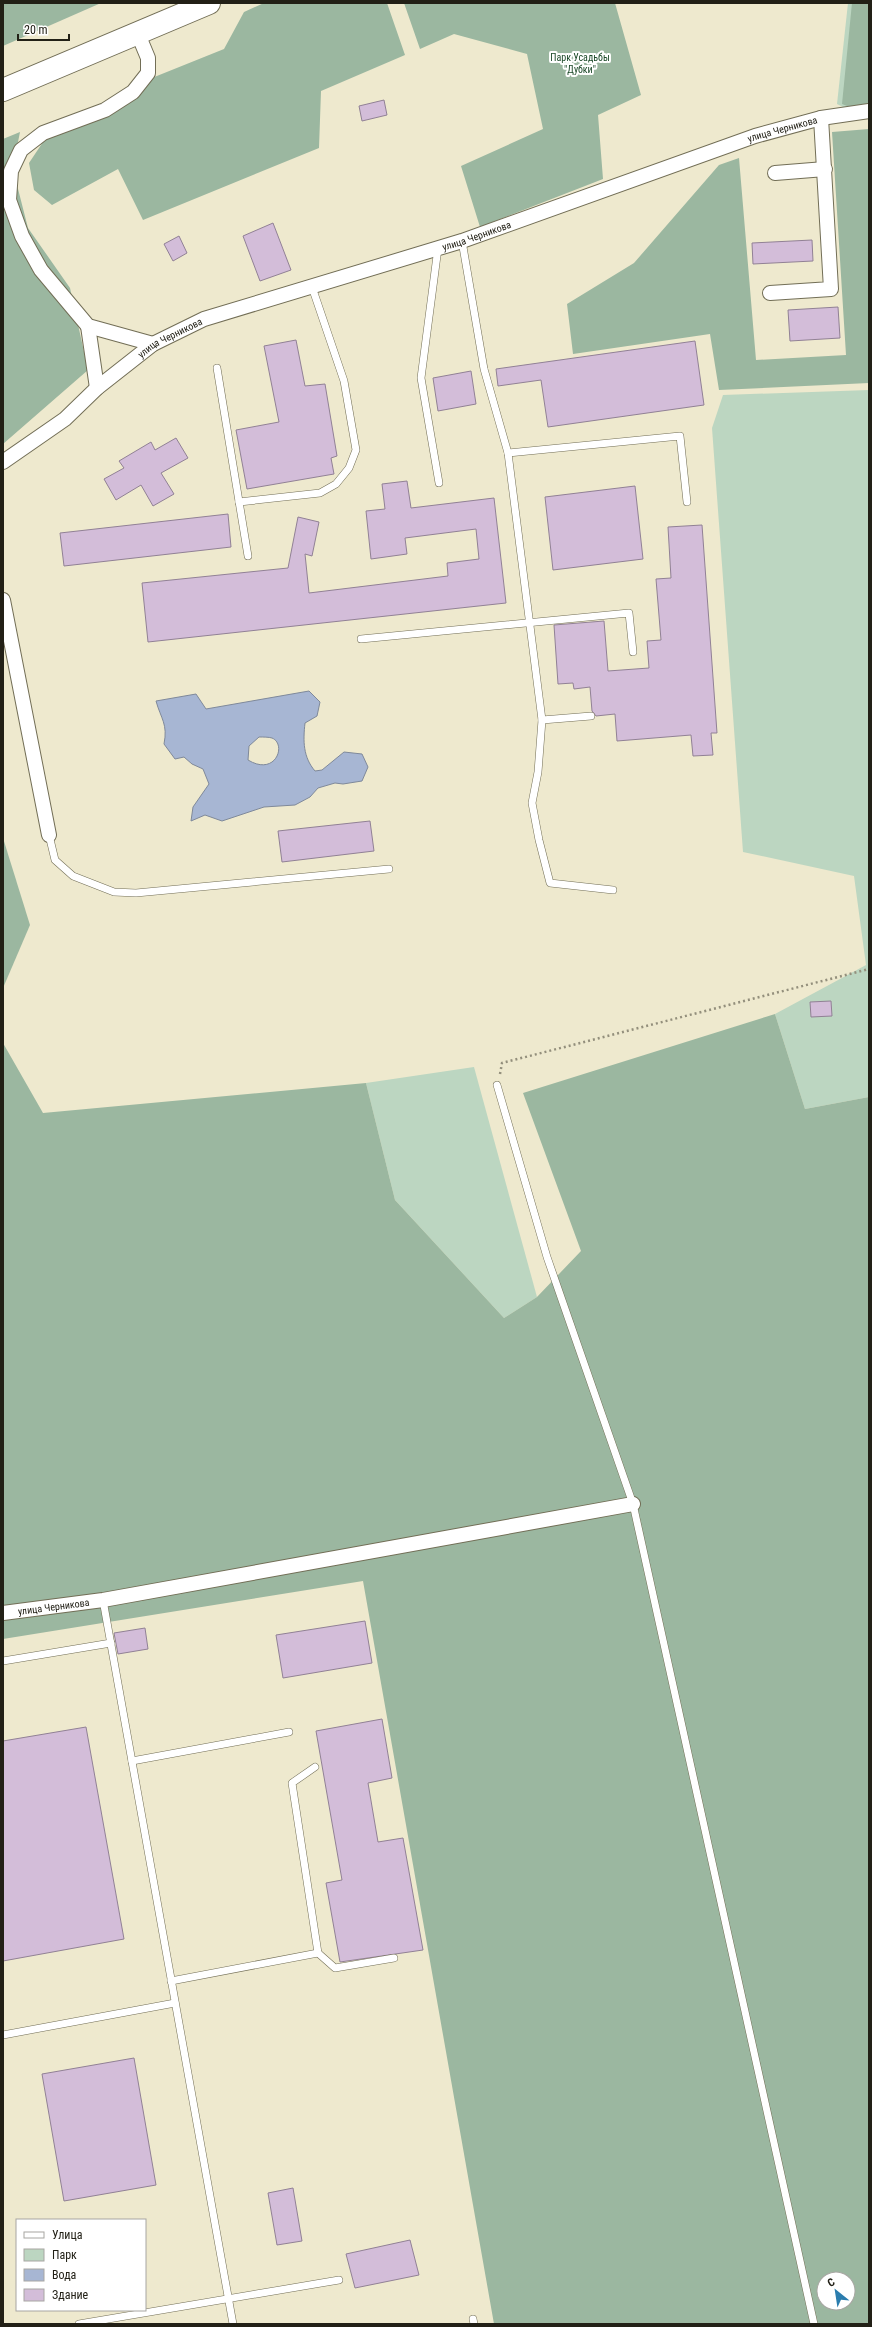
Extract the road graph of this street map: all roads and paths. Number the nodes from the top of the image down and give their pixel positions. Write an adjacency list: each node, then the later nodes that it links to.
1 (209, 3): 2 (main road)
2 (138, 34): 3 (main road); 12 (street)
3 (3, 90)
4 (869, 111): 5 (street, улица Черникова)
5 (821, 118): 6 (street); 8 (street, улица Черникова)
6 (825, 169): 7 (street); 11 (street)
7 (775, 173)
8 (462, 241): 9 (street, улица Черникова); 16 (lane)
9 (438, 248): 10 (street, улица Черникова); 18 (lane)
10 (312, 287): 13 (street, улица Черникова); 19 (lane)
11 (770, 293)
12 (88, 326): 13 (street); 15 (street)
13 (152, 344): 15 (street, улица Черникова)
14 (217, 368): 19 (lane)
15 (97, 388): 17 (street, улица Черникова)
16 (508, 453): 20 (lane); 23 (lane)
17 (3, 462)
18 (439, 483)
19 (239, 502): 21 (lane)
20 (687, 502)
21 (248, 556)
22 (3, 600): 28 (street)
23 (530, 621): 24 (lane); 25 (lane); 27 (lane)
24 (361, 639)
25 (633, 652)
26 (590, 716): 27 (lane)
27 (542, 720): 30 (lane)
28 (49, 835): 29 (lane)
29 (389, 869)
30 (613, 890)
31 (869, 969): 32 (path)
32 (497, 1085): 33 (lane)
33 (632, 1504): 34 (street, улица Черникова); 50 (lane)
34 (103, 1600): 35 (street, улица Черникова); 36 (lane)
35 (3, 1613)
36 (111, 1643): 37 (lane); 39 (lane)
37 (3, 1661)
38 (288, 1732): 39 (lane)
39 (132, 1761): 43 (lane)
40 (315, 1767): 41 (lane)
41 (318, 1953): 42 (lane); 43 (lane)
42 (394, 1958)
43 (171, 1981): 44 (lane)
44 (175, 2003): 45 (lane); 47 (lane)
45 (3, 2035)
46 (339, 2280): 47 (lane)
47 (228, 2298): 48 (lane); 49 (lane)
48 (79, 2324)
49 (233, 2324)
50 (814, 2324)

